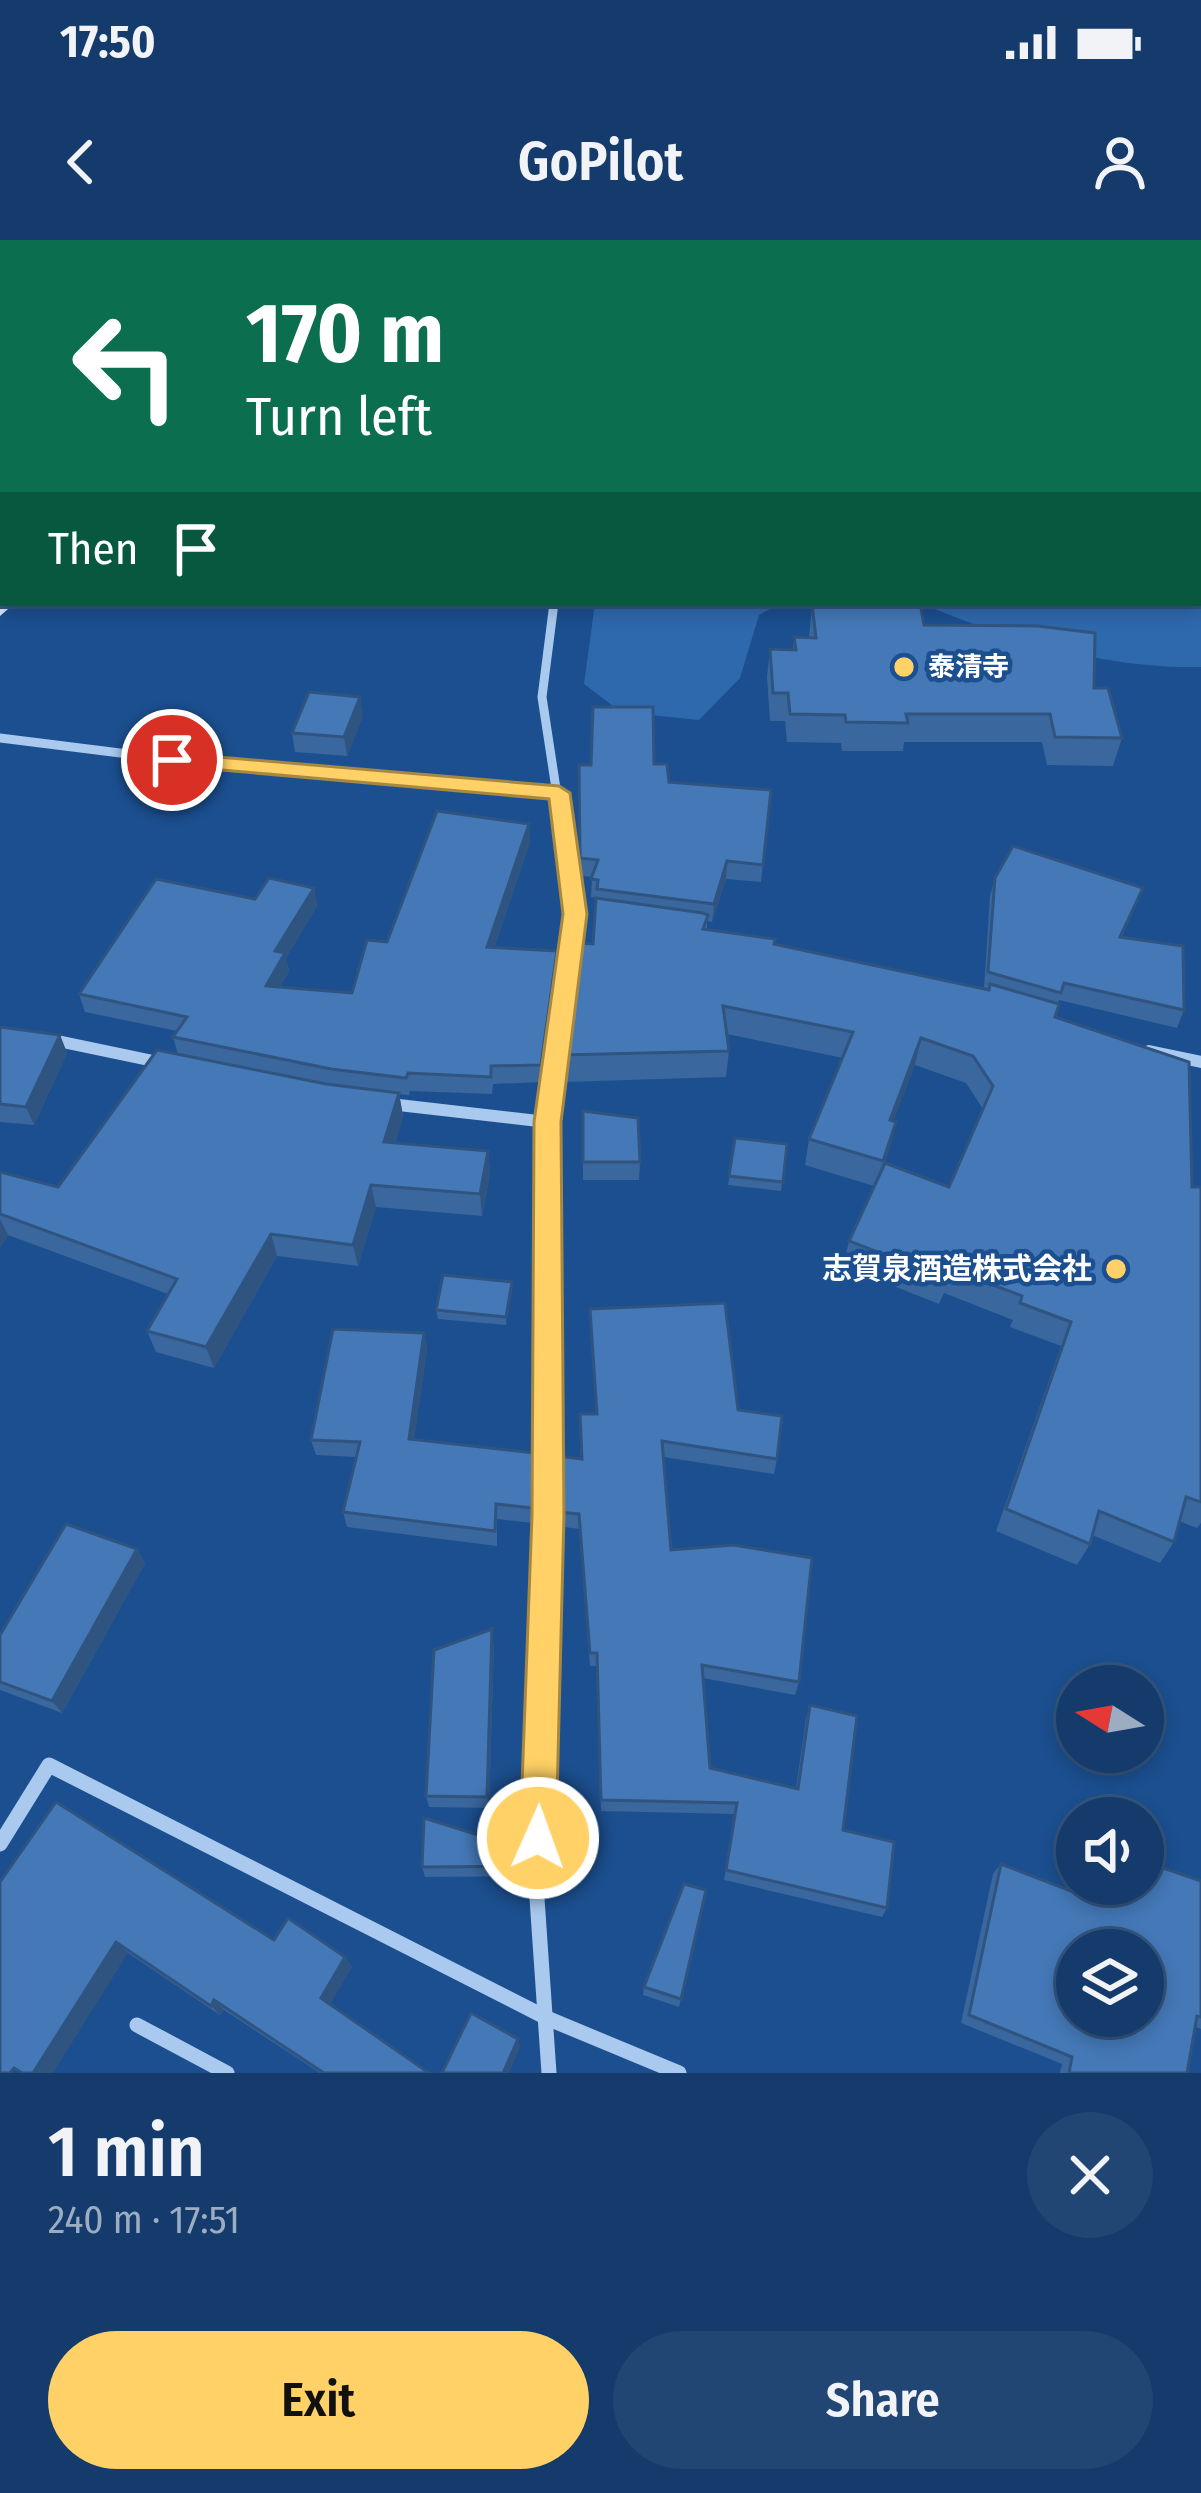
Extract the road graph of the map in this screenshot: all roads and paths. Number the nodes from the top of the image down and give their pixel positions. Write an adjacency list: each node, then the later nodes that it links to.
1 (554, 606): 3 (street)
2 (0, 738): 3 (street)
3 (559, 793): 4 (street)
4 (575, 914): 5 (street); 11 (street)
5 (596, 915)
6 (22, 1034): 9 (street)
7 (1131, 1047): 8 (street)
8 (1201, 1062)
9 (177, 1066)
10 (376, 1102): 11 (street)
11 (548, 1122): 13 (street)
12 (0, 1844): 13 (street)
13 (549, 2019): 16 (street); 17 (street)
14 (137, 2025): 15 (street)
15 (227, 2073)
16 (549, 2073)
17 (679, 2073)

